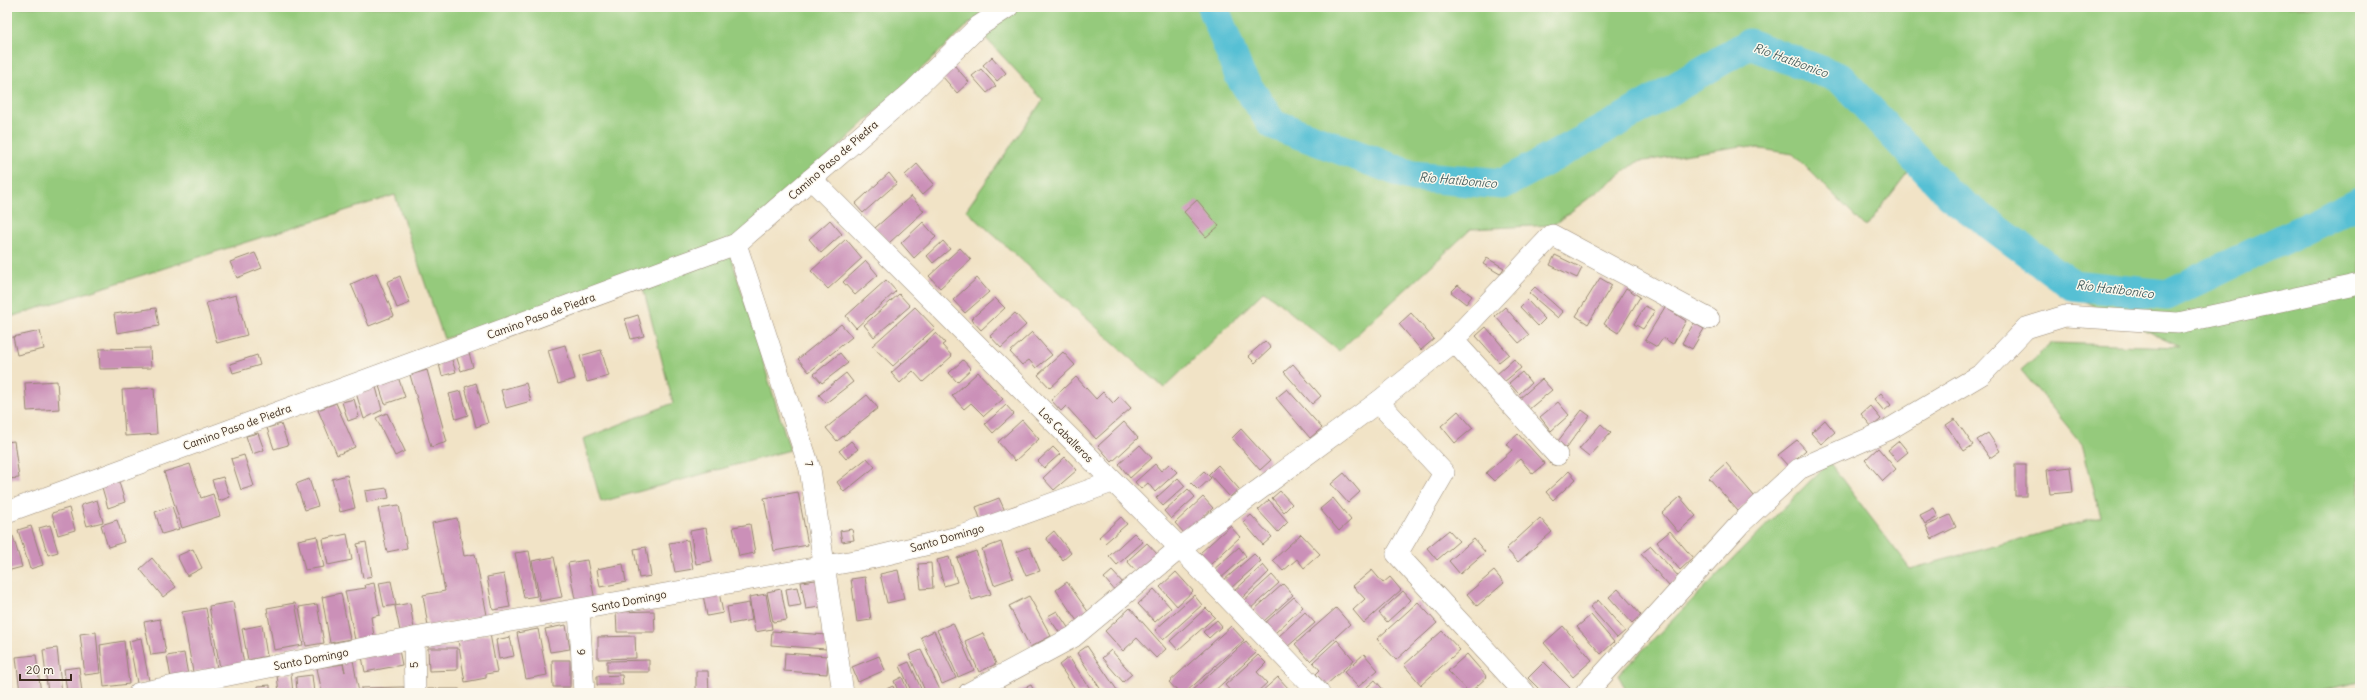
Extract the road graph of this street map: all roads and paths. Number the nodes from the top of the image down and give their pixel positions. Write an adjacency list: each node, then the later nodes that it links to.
1 (1008, 7): 2 (street, Camino Paso de Piedra)
2 (811, 179): 3 (street, Camino Paso de Piedra); 9 (street, Los Caballeros)
3 (736, 244): 10 (street, Camino Paso de Piedra); 12 (street, 7)
4 (2360, 284): 22 (street)
5 (1709, 319): 6 (street)
6 (1453, 340): 7 (street); 8 (street)
7 (1378, 402): 11 (street); 21 (street)
8 (1557, 455)
9 (1112, 482): 11 (street, Los Caballeros); 12 (street, Santo Domingo)
10 (7, 512)
11 (1180, 548): 15 (street); 20 (street, Los Caballeros)
12 (825, 564): 13 (street, Santo Domingo); 19 (street, 7)
13 (579, 611): 14 (street, Santo Domingo); 18 (street, 6)
14 (414, 638): 16 (street, Santo Domingo); 17 (street, 5)
15 (971, 692)
16 (139, 693)
17 (415, 693)
18 (584, 693)
19 (843, 693)
20 (1319, 693)
21 (1525, 693)
22 (1586, 693)

